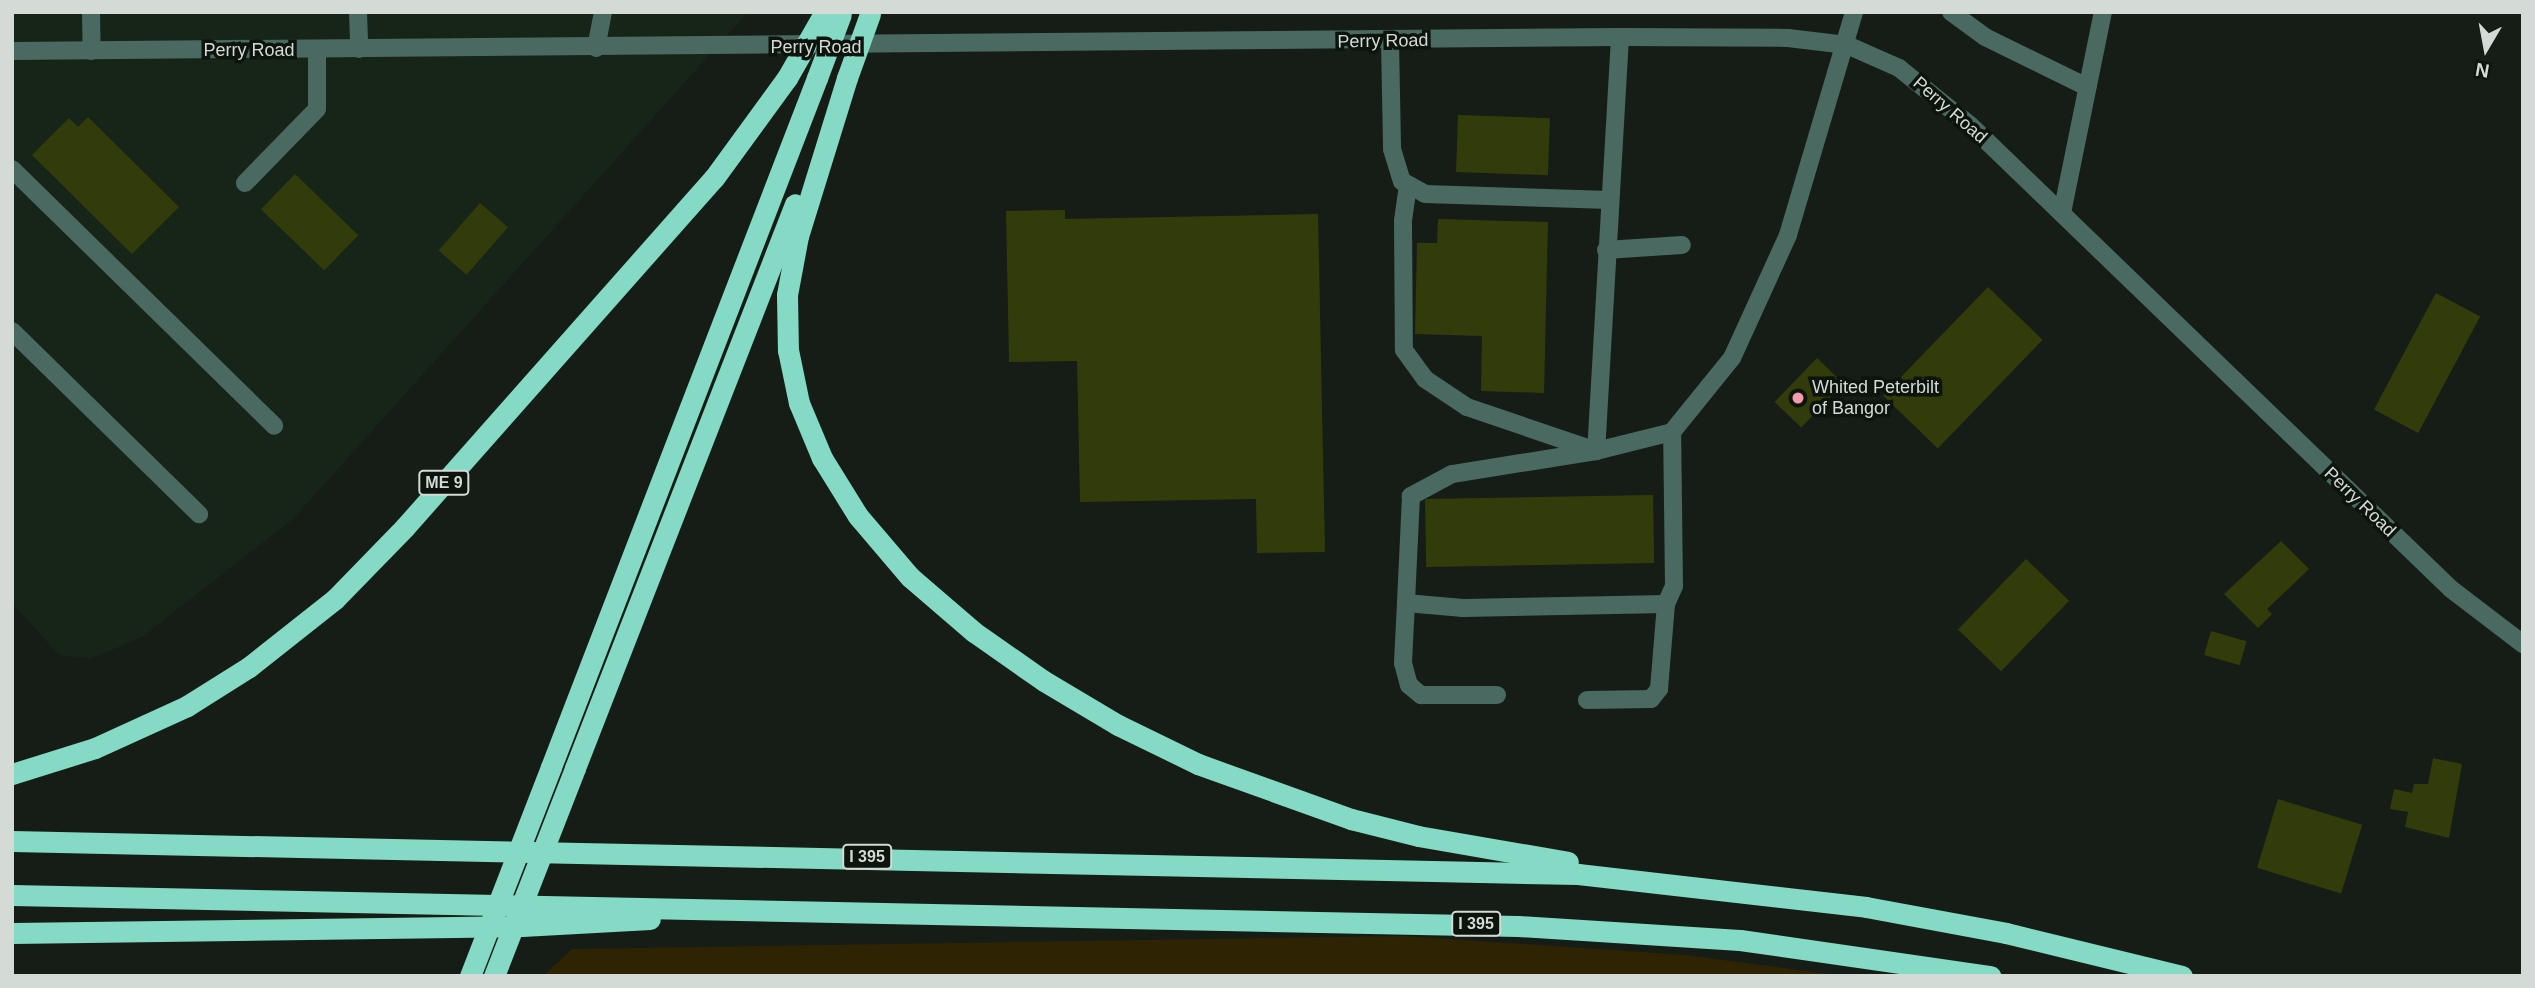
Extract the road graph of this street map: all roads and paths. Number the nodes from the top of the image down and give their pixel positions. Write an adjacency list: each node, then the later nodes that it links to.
1 (91, 12): 16 (street)
2 (358, 12): 13 (street)
3 (603, 12): 12 (street)
4 (1854, 12): 11 (street)
5 (1951, 12): 17 (street)
6 (2103, 12): 17 (street)
7 (833, 13): 36 (highway, ME 9, bridge); 42 (highway, bridge)
8 (871, 13): 18 (highway, bridge)
9 (1619, 37): 10 (street, Perry Road); 11 (street, Perry Road); 22 (street)
10 (1390, 41): 12 (street, Perry Road); 21 (street)
11 (1847, 45): 23 (street, Perry Road); 28 (street)
12 (596, 48): 13 (street, Perry Road)
13 (359, 49): 14 (street, Perry Road)
14 (317, 50): 16 (street, Perry Road); 20 (street)
15 (12, 51): 16 (street, Perry Road)
16 (92, 51)
17 (2087, 88): 23 (street)
18 (825, 138): 38 (highway); 43 (highway, bridge)
19 (12, 169): 27 (street)
20 (245, 183)
21 (1408, 184): 22 (street); 29 (street)
22 (1609, 200): 25 (street)
23 (2062, 213): 33 (street, Perry Road)
24 (1682, 245): 25 (street)
25 (1606, 250): 29 (street)
26 (12, 331): 30 (street)
27 (274, 426)
28 (1672, 432): 29 (street); 32 (street)
29 (1596, 452): 31 (street)
30 (199, 514)
31 (1406, 603): 32 (street); 34 (street)
32 (1666, 604): 35 (street)
33 (2523, 644)
34 (1497, 695)
35 (1587, 700)
36 (12, 774)
37 (12, 841): 38 (highway, I 395)
38 (1722, 887): 45 (highway, I 395)
39 (12, 895): 40 (highway, I 395)
40 (737, 909): 41 (highway); 44 (highway, I 395)
41 (12, 933)
42 (470, 976)
43 (494, 976)
44 (1990, 976)
45 (2182, 976)

